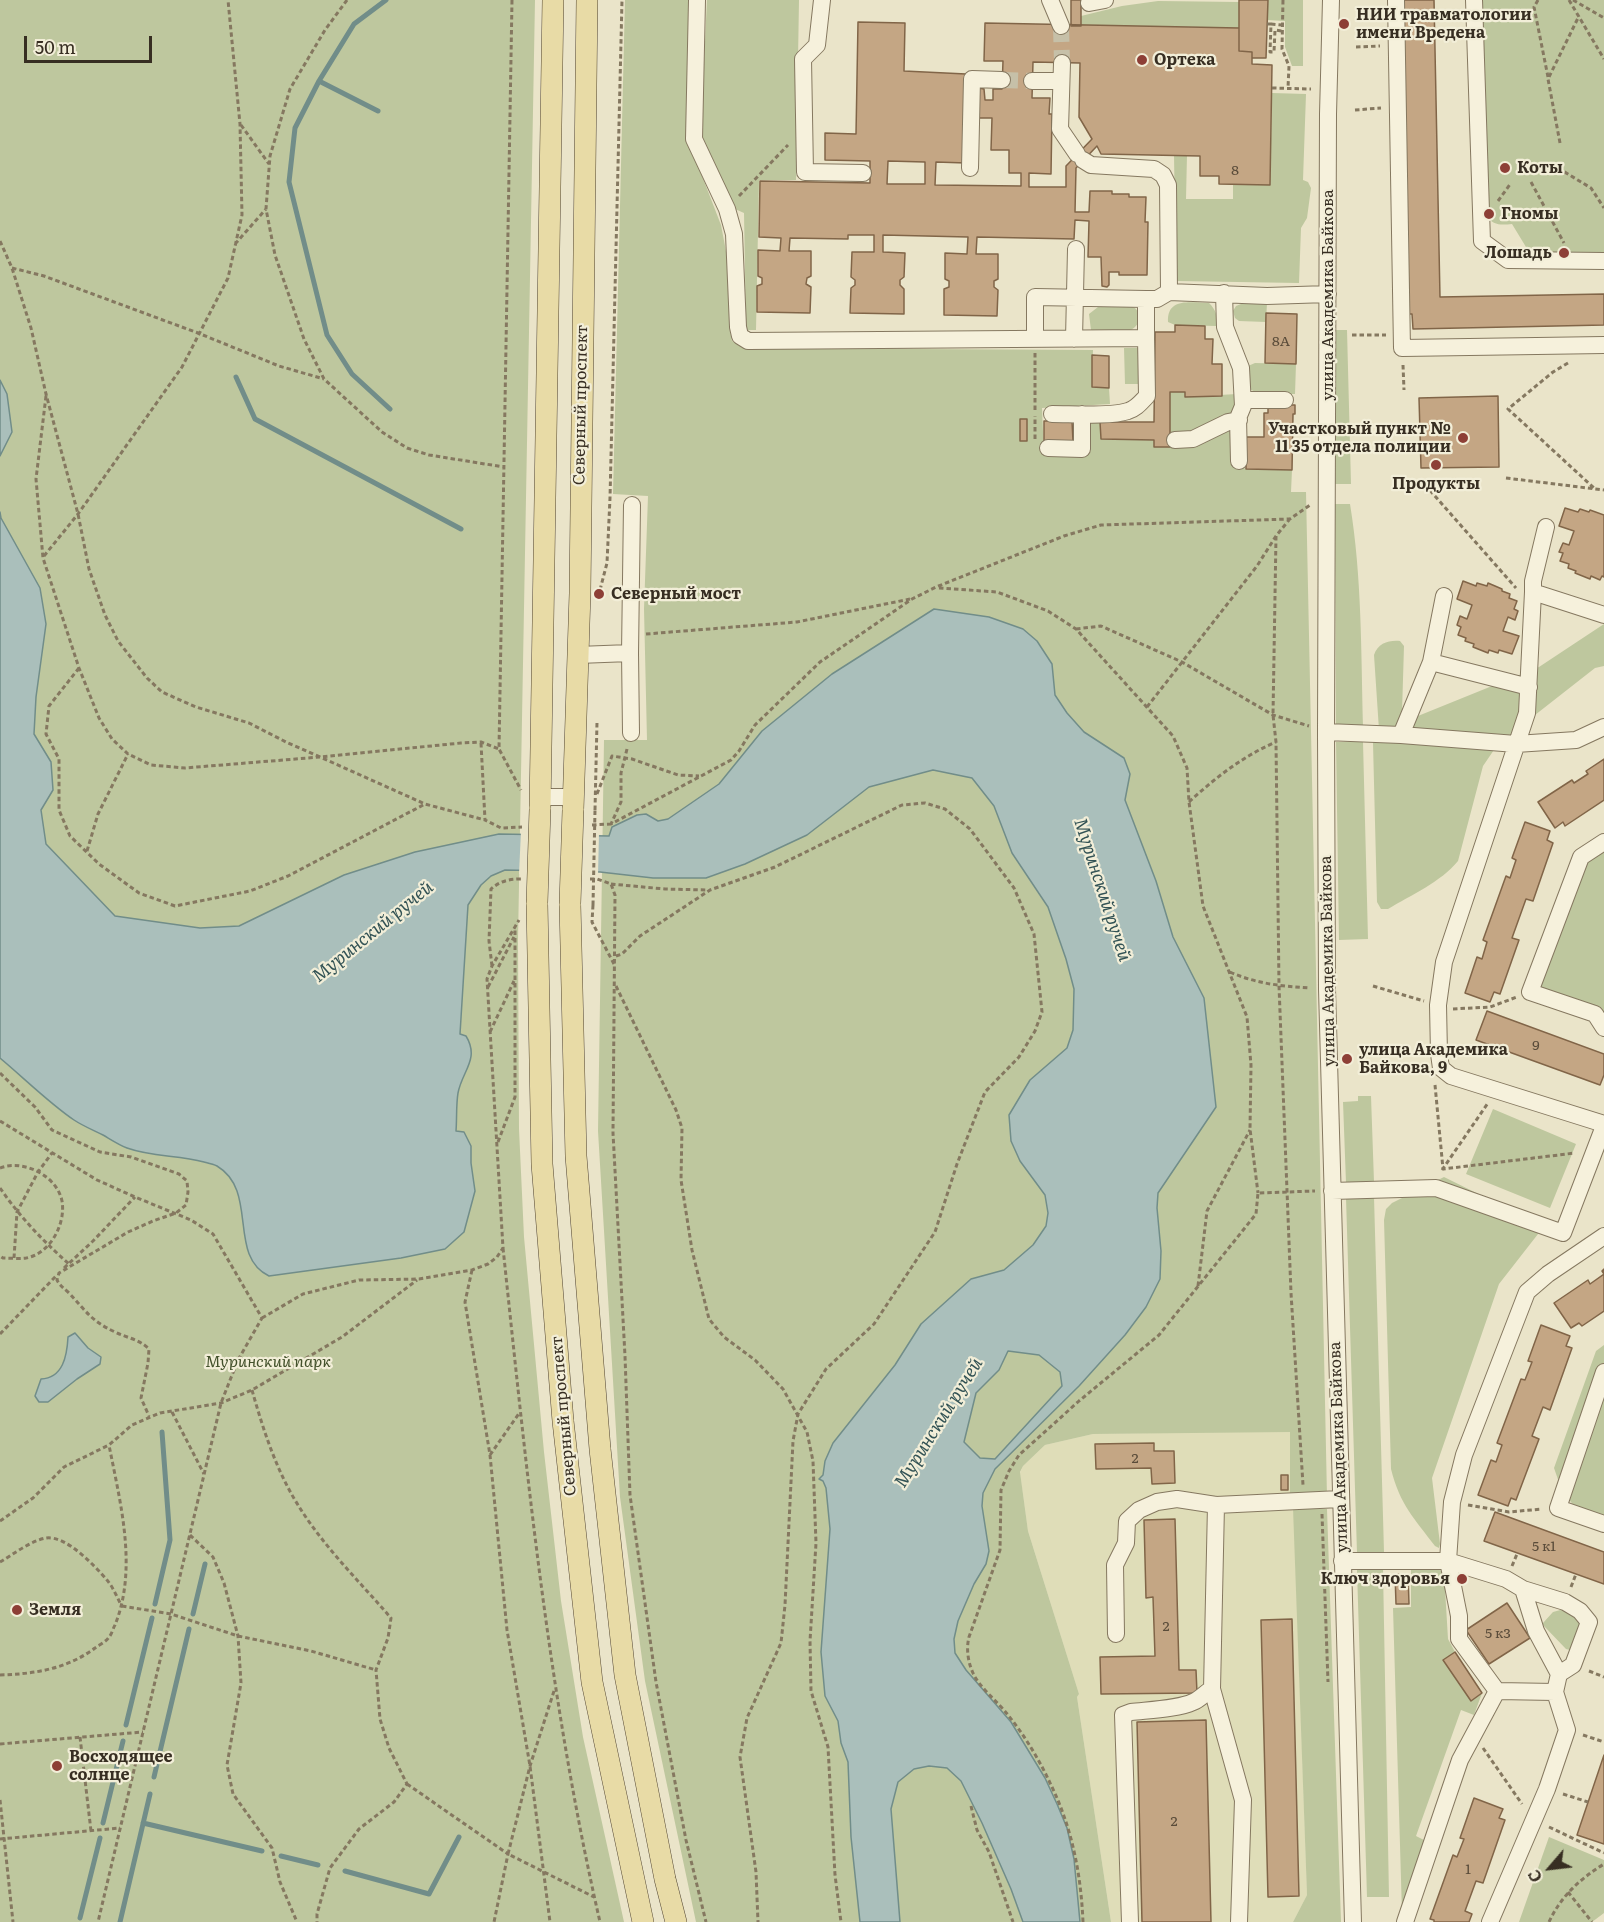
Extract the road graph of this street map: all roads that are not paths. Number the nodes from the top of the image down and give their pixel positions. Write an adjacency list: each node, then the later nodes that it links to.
1 (553, 0): 49 (main road, Северный проспект)
2 (587, 0): 41 (main road, Северный проспект)
3 (697, 0): 24 (street)
4 (822, 0): 15 (street)
5 (1050, 0): 9 (street)
6 (1331, 0): 20 (street, улица Академика Байкова)
7 (1396, 0): 26 (street)
8 (1474, 0): 17 (street)
9 (1061, 26)
10 (1062, 63): 13 (street)
11 (1002, 80): 14 (street)
12 (1032, 81): 13 (street)
13 (1061, 81): 18 (street)
14 (970, 168)
15 (863, 173)
16 (1076, 249): 21 (street)
17 (1604, 261)
18 (1170, 292): 19 (street); 22 (street)
19 (1224, 293): 20 (street); 27 (street)
20 (1328, 294): 45 (street, улица Академика Байкова)
21 (1076, 298): 22 (street); 24 (street); 25 (street)
22 (1146, 299): 23 (street)
23 (1146, 338): 25 (street); 30 (street)
24 (1035, 339): 25 (street)
25 (1074, 339)
26 (1604, 345)
27 (1243, 400): 28 (street); 31 (street)
28 (1285, 400)
29 (1052, 414): 30 (street)
30 (1082, 414): 33 (street)
31 (1239, 420): 32 (street); 34 (street)
32 (1175, 440)
33 (1041, 444)
34 (1239, 461)
35 (632, 505): 40 (street)
36 (1546, 527): 38 (street)
37 (1444, 596): 42 (street)
38 (1533, 600): 39 (street); 43 (street)
39 (1604, 615)
40 (630, 653): 41 (street); 46 (street)
41 (578, 655): 50 (main road, Северный проспект)
42 (1431, 662): 43 (street); 47 (street)
43 (1529, 687): 48 (street)
44 (1604, 727): 48 (street)
45 (1326, 732): 47 (street); 54 (street, улица Академика Байкова)
46 (631, 733)
47 (1401, 735): 48 (street)
48 (1516, 744): 53 (street)
49 (535, 801): 50 (street); 70 (main road, Северный проспект, bridge)
50 (573, 803): 71 (main road, Северный проспект, bridge)
51 (1604, 842): 52 (street)
52 (1604, 1028)
53 (1604, 1125): 55 (street)
54 (1332, 1191): 55 (street); 59 (street, улица Академика Байкова)
55 (1563, 1233): 57 (street)
56 (1604, 1236): 57 (street)
57 (1577, 1254): 63 (street)
58 (1604, 1372): 61 (street)
59 (1340, 1499): 60 (street); 62 (street, улица Академика Байкова)
60 (1216, 1505): 65 (street); 67 (street)
61 (1604, 1524)
62 (1342, 1561): 63 (street); 74 (street, улица Академика Байкова)
63 (1448, 1561): 64 (street); 68 (street)
64 (1523, 1589): 66 (street); 66 (street)
65 (1116, 1634)
66 (1559, 1674): 69 (street)
67 (1212, 1689): 72 (street); 73 (street)
68 (1497, 1691): 69 (street); 75 (street)
69 (1555, 1692): 76 (street)
70 (644, 1922)
71 (676, 1922)
72 (1130, 1922)
73 (1239, 1922)
74 (1353, 1922)
75 (1405, 1922)
76 (1490, 1922)

